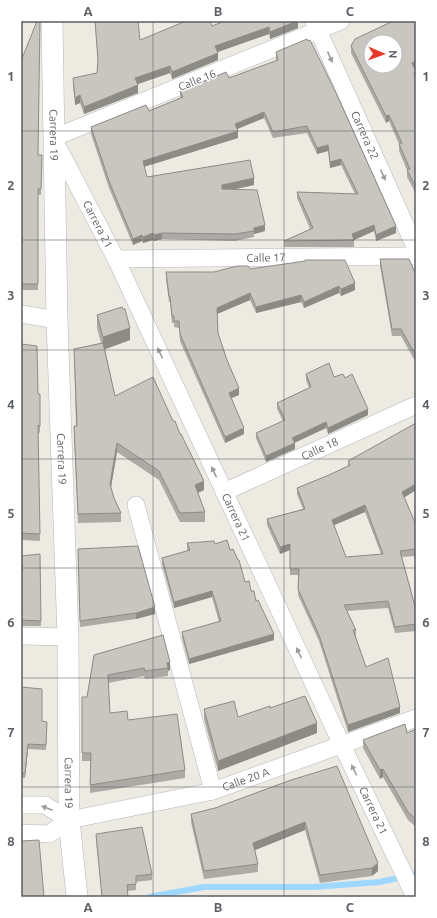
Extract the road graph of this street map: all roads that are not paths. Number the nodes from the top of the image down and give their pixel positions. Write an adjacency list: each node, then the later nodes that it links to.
1 (52, 21): 4 (street, Carrera 19)
2 (340, 21): 3 (street, Calle 16)
3 (316, 26): 4 (street, Calle 16); 5 (street, Carrera 22, one-way to 5)
4 (54, 138): 7 (street, Carrera 21); 9 (street, Carrera 19)
5 (416, 249)
6 (416, 256): 7 (street, Calle 17)
7 (116, 259): 11 (street, Carrera 21, one-way to 7)
8 (21, 314): 9 (street)
9 (57, 320): 14 (street, Carrera 19)
10 (416, 405): 11 (street, Calle 18)
11 (224, 492): 16 (street, Carrera 21, one-way to 11)
12 (136, 505): 17 (street)
13 (21, 636): 14 (street)
14 (68, 637): 19 (street, Carrera 19)
15 (416, 718): 16 (street, Calle 20 A)
16 (342, 745): 17 (street, Calle 20 A); 22 (street, Carrera 21, one-way to 16)
17 (213, 791): 19 (street, Calle 20 A)
18 (21, 804): 19 (street, one-way to 18)
19 (69, 820): 20 (street, Calle 20 A); 21 (street, Carrera 19)
20 (21, 834)
21 (77, 897)
22 (415, 897)

